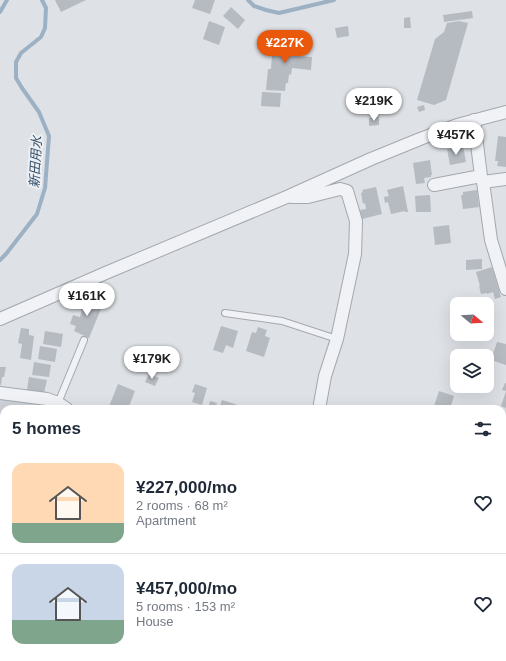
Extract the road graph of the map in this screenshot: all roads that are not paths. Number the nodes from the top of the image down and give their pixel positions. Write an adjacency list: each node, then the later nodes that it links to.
1 (506, 112): 2 (street)
2 (474, 120): 3 (street); 6 (street)
3 (482, 179): 4 (street); 5 (street); 7 (street)
4 (506, 179)
5 (434, 185)
6 (289, 196): 9 (street); 10 (street)
7 (506, 288)
8 (225, 313): 10 (lane)
9 (0, 319)
10 (337, 339): 15 (street)
11 (84, 340): 14 (lane)
12 (0, 393): 13 (street)
13 (60, 405)
14 (62, 405)
15 (320, 405)

